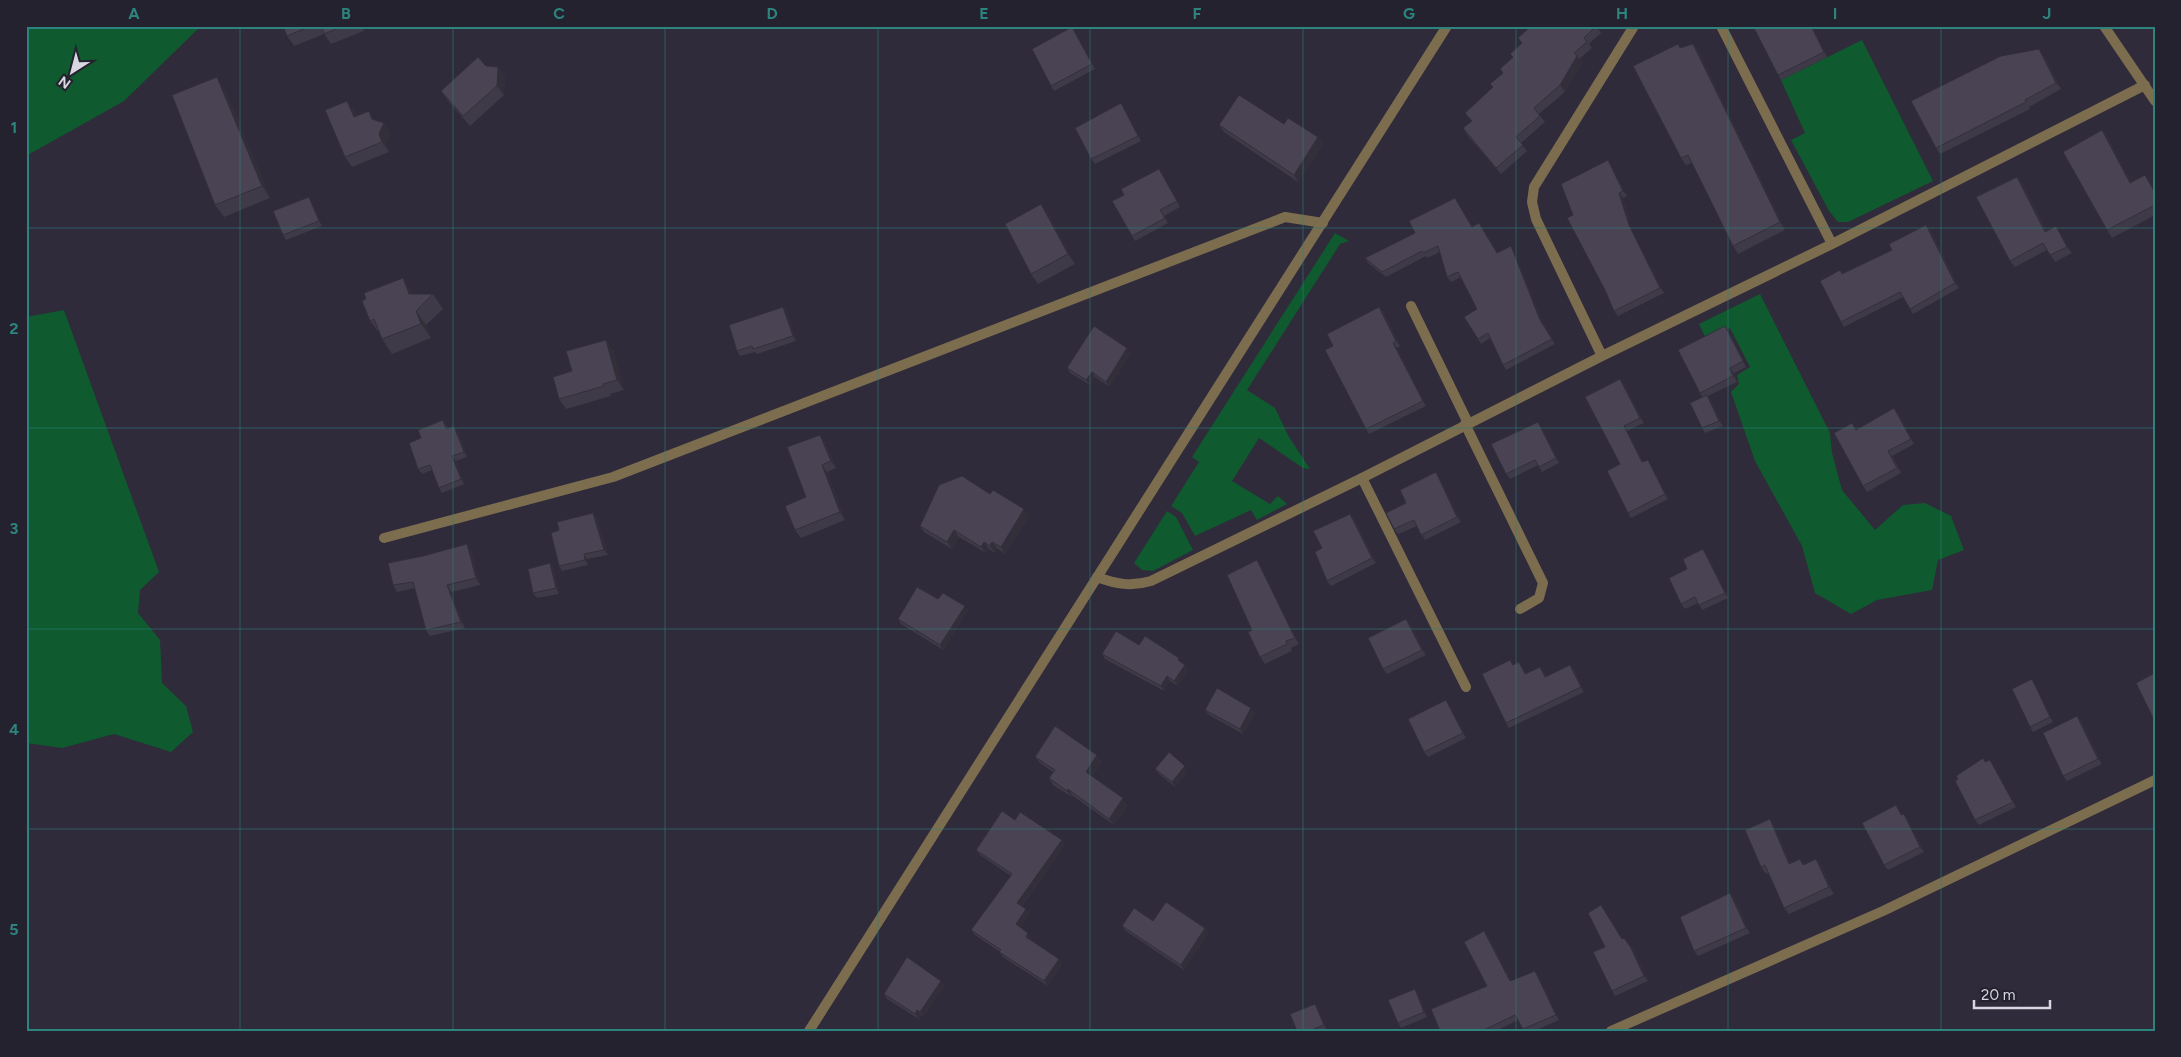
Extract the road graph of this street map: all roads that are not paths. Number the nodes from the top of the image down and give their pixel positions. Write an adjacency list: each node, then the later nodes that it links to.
1 (1447, 26): 7 (street)
2 (1634, 26): 10 (street)
3 (1721, 26): 8 (street)
4 (2104, 26): 5 (street)
5 (2145, 85): 6 (street); 8 (street)
6 (2155, 101)
7 (1323, 223): 13 (street); 14 (street)
8 (1832, 244): 10 (street)
9 (1411, 306): 11 (street)
10 (1602, 356): 11 (street)
11 (1467, 424): 12 (street); 15 (street)
12 (1362, 478): 14 (street); 16 (street)
13 (384, 538)
14 (1097, 577): 18 (street)
15 (1520, 609)
16 (1466, 687)
17 (2155, 780): 19 (street)
18 (809, 1031)
19 (1611, 1031)

